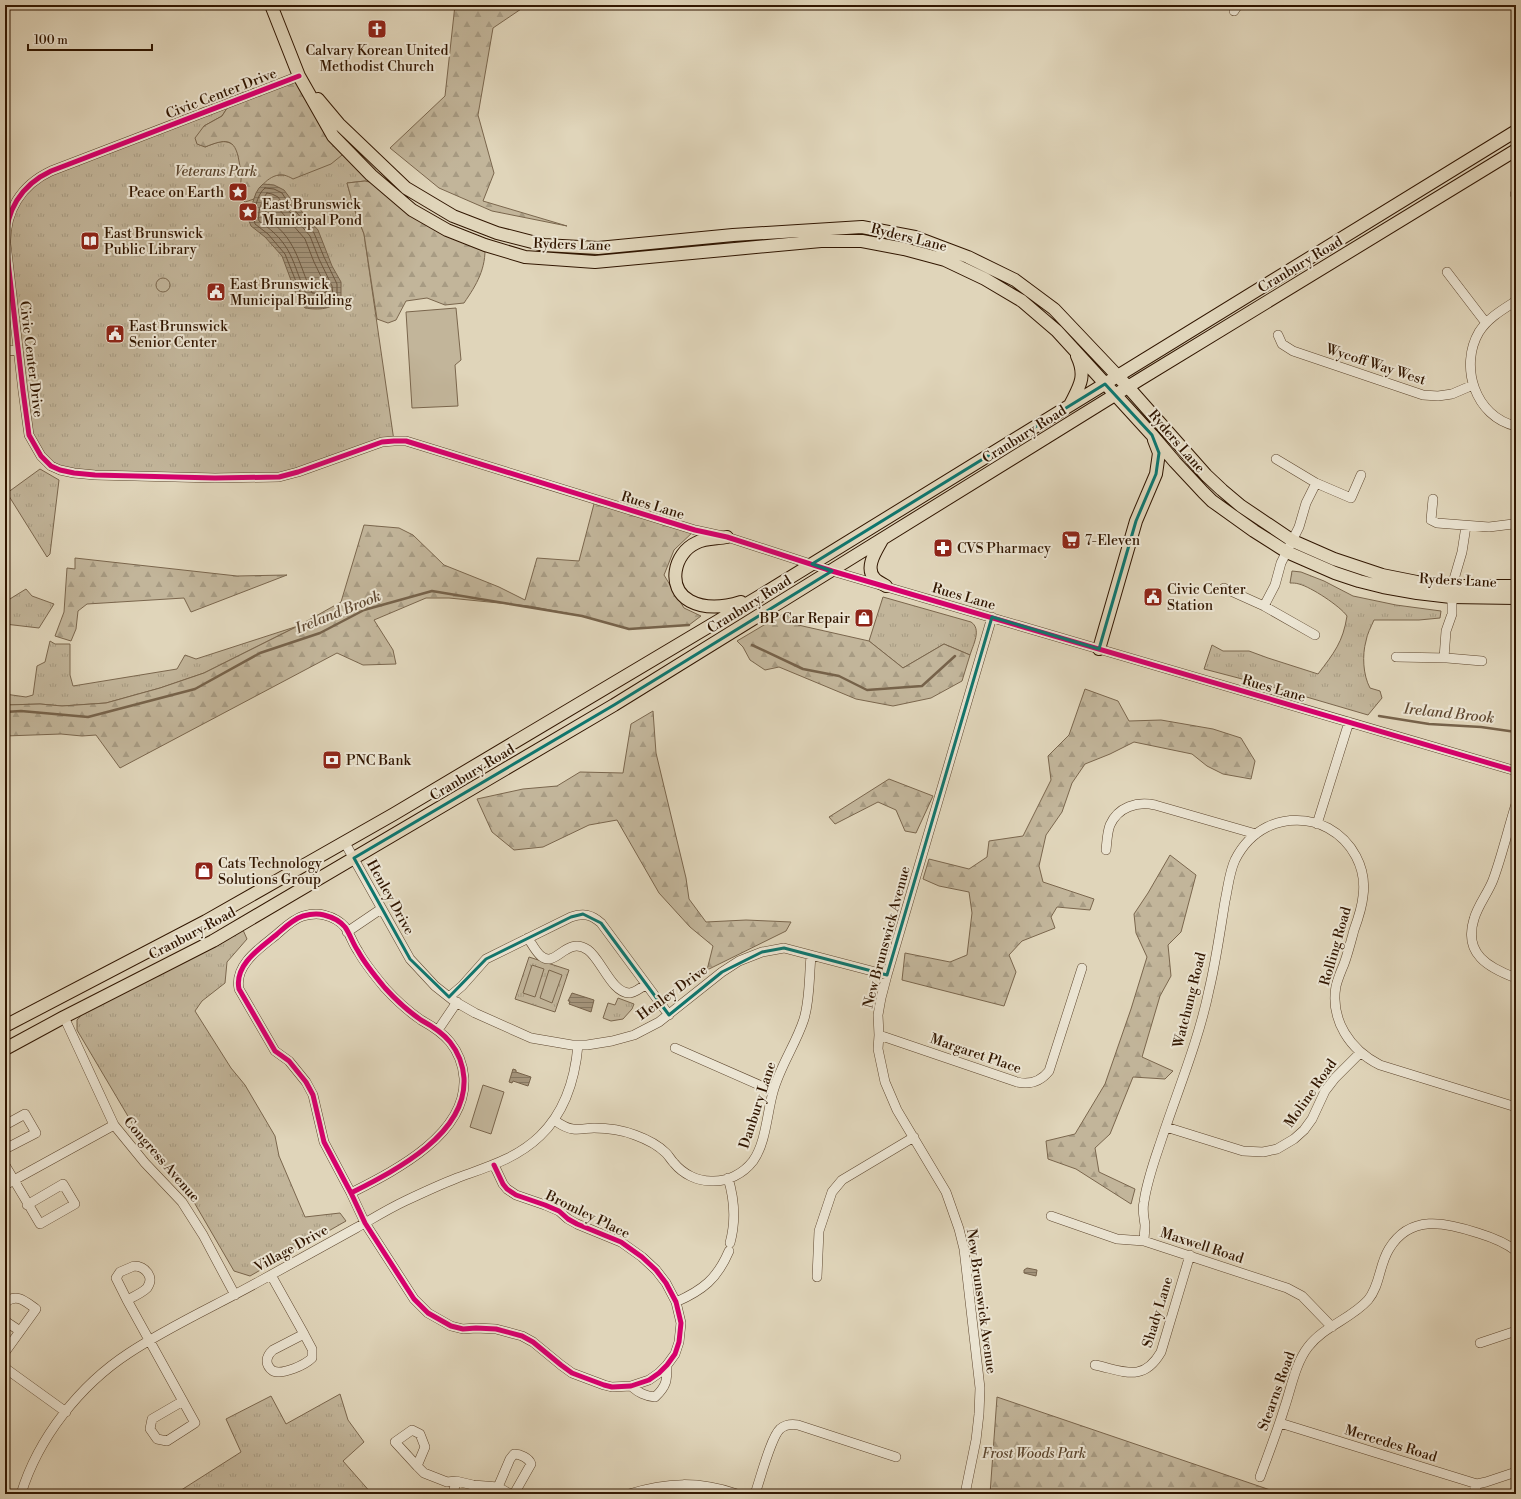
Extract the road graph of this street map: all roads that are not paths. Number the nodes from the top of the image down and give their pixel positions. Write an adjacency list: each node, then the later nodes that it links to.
1 (272, 5): 2 (main road, Ryders Lane)
2 (299, 76): 9 (main road, Ryders Lane); 10 (street, Civic Center Drive); 12 (main road, Ryders Lane)
3 (1516, 131): 12 (main road, Cranbury Road)
4 (1516, 150): 15 (main road, Cranbury Road)
5 (1448, 272): 7 (street)
6 (1516, 301): 7 (street)
7 (1486, 323): 14 (street)
8 (1278, 335): 14 (street, Wycoff Way West)
9 (1072, 348): 13 (main road, Ryders Lane); 17 (main road)
10 (18, 350): 11 (street); 20 (street, Civic Center Drive)
11 (5, 351)
12 (1118, 376): 13 (main road, Cranbury Road); 15 (main road, Ryders Lane)
13 (1105, 384): 16 (main road, Ryders Lane); 17 (main road, Cranbury Road)
14 (1473, 385): 18 (street)
15 (1128, 387): 16 (main road, Cranbury Road); 29 (main road, Ryders Lane)
16 (1116, 396): 19 (main road, Ryders Lane); 28 (main road, Cranbury Road)
17 (1070, 405): 31 (main road, Cranbury Road)
18 (1516, 426)
19 (1152, 435): 30 (main road, Ryders Lane); 42 (main road)
20 (406, 442): 27 (street, Rues Lane)
21 (1276, 459): 23 (street)
22 (1361, 474): 23 (street)
23 (1316, 483): 29 (street)
24 (1433, 499): 26 (street)
25 (1513, 524): 26 (street)
26 (1466, 526): 36 (street)
27 (727, 537): 31 (street, Rues Lane); 37 (main road)
28 (882, 540): 32 (main road, Cranbury Road); 33 (main road)
29 (1293, 541): 30 (street); 36 (main road, Ryders Lane)
30 (1287, 552): 36 (main road, Ryders Lane); 39 (street)
31 (812, 564): 32 (street, Rues Lane); 37 (main road, Cranbury Road)
32 (832, 571): 33 (street, Rues Lane); 53 (main road, Cranbury Road)
33 (886, 586): 40 (street, Rues Lane)
34 (1516, 586): 36 (main road, Ryders Lane)
35 (1224, 588): 39 (street)
36 (1451, 592): 38 (main road, Ryders Lane); 44 (street)
37 (760, 596): 51 (main road, Cranbury Road)
38 (1516, 598)
39 (1264, 606): 41 (street)
40 (992, 617): 42 (street, Rues Lane); 59 (street, New Brunswick Avenue)
41 (1315, 635)
42 (1100, 649): 46 (street, Rues Lane)
43 (1396, 657): 44 (street)
44 (1444, 658): 45 (street)
45 (1482, 661)
46 (1349, 722): 47 (street, Rues Lane); 49 (street)
47 (1516, 771)
48 (1516, 804): 60 (street)
49 (1318, 824): 50 (street, Watchung Road); 71 (street, Rolling Road)
50 (1256, 834): 52 (street); 77 (street, Watchung Road)
51 (345, 843): 53 (street, Henley Drive); 65 (main road, Cranbury Road)
52 (1106, 850)
53 (354, 858): 54 (street, Henley Drive); 64 (main road, Cranbury Road)
54 (381, 909): 55 (street); 62 (street, Henley Drive)
55 (347, 932): 66 (street); 85 (street, Bromley Place)
56 (528, 938): 61 (street); 61 (street); 62 (street)
57 (811, 956): 59 (street, Henley Drive); 63 (street, Henley Drive); 72 (street, Danbury Lane)
58 (1082, 968): 67 (street, Margaret Place)
59 (887, 975): 67 (street, New Brunswick Avenue)
60 (1516, 978)
61 (646, 984): 63 (street)
62 (453, 1000): 66 (street); 68 (street, Henley Drive)
63 (669, 1015): 68 (street, Henley Drive)
64 (64, 1017): 70 (main road, Cranbury Road); 76 (street, Congress Avenue)
65 (5, 1026)
66 (438, 1030): 85 (street)
67 (880, 1035): 78 (street, New Brunswick Avenue)
68 (578, 1045): 74 (street, Village Drive)
69 (675, 1048): 72 (street)
70 (5, 1049)
71 (1360, 1053): 73 (street, Rolling Road); 77 (street, Moline Road)
72 (773, 1091): 82 (street, Danbury Lane)
73 (1516, 1107)
74 (554, 1120): 81 (street, Village Drive); 82 (street, Danbury Lane)
75 (5, 1124): 79 (street)
76 (114, 1125): 83 (street); 94 (street, Congress Avenue)
77 (1166, 1128): 89 (street, Watchung Road)
78 (914, 1137): 93 (street); 129 (street, New Brunswick Avenue)
79 (5, 1149)
80 (5, 1165): 83 (street)
81 (494, 1165): 88 (street, Village Drive); 96 (street, Bromley Place)
82 (728, 1178): 96 (street)
83 (14, 1180): 84 (street); 86 (street)
84 (5, 1186)
85 (351, 1193): 88 (street, Bromley Place)
86 (27, 1205): 86 (street)
87 (1051, 1216): 89 (street, Maxwell Road)
88 (365, 1223): 92 (street, Village Drive); 109 (street, Bromley Place)
89 (1144, 1241): 91 (street, Maxwell Road)
90 (1516, 1251): 99 (street, Stearns Road)
91 (1190, 1255): 99 (street, Maxwell Road); 107 (street, Shady Lane)
92 (271, 1275): 94 (street, Village Drive); 102 (street)
93 (817, 1277)
94 (235, 1294): 103 (street, Village Drive)
95 (127, 1300): 103 (street)
96 (676, 1302): 106 (street, Bromley Place)
97 (5, 1303): 100 (street)
98 (5, 1321): 100 (street)
99 (1332, 1327): 112 (street, Stearns Road)
100 (20, 1331): 105 (street)
101 (1516, 1331): 104 (street)
102 (304, 1334): 102 (street)
103 (150, 1341): 110 (street); 111 (street, Village Drive)
104 (1480, 1343)
105 (5, 1352)
106 (667, 1365): 109 (street, Bromley Place); 109 (street)
107 (1095, 1365)
108 (5, 1368): 111 (street)
109 (631, 1386)
110 (183, 1401): 110 (street)
111 (66, 1412): 122 (street, Village Drive)
112 (1280, 1423): 116 (street, Stearns Road); 118 (street, Mercedes Road)
113 (896, 1457): 128 (street)
114 (417, 1466): 117 (street)
115 (1516, 1472): 118 (street)
116 (1260, 1478)
117 (456, 1481): 120 (street); 123 (street)
118 (1477, 1484): 130 (street)
119 (498, 1487): 120 (street); 124 (street); 125 (street)
120 (472, 1489)
121 (703, 1490): 126 (street); 127 (street)
122 (21, 1494)
123 (452, 1494)
124 (510, 1494)
125 (514, 1494)
126 (629, 1494)
127 (737, 1494)
128 (755, 1494)
129 (965, 1494)
130 (1473, 1494)

